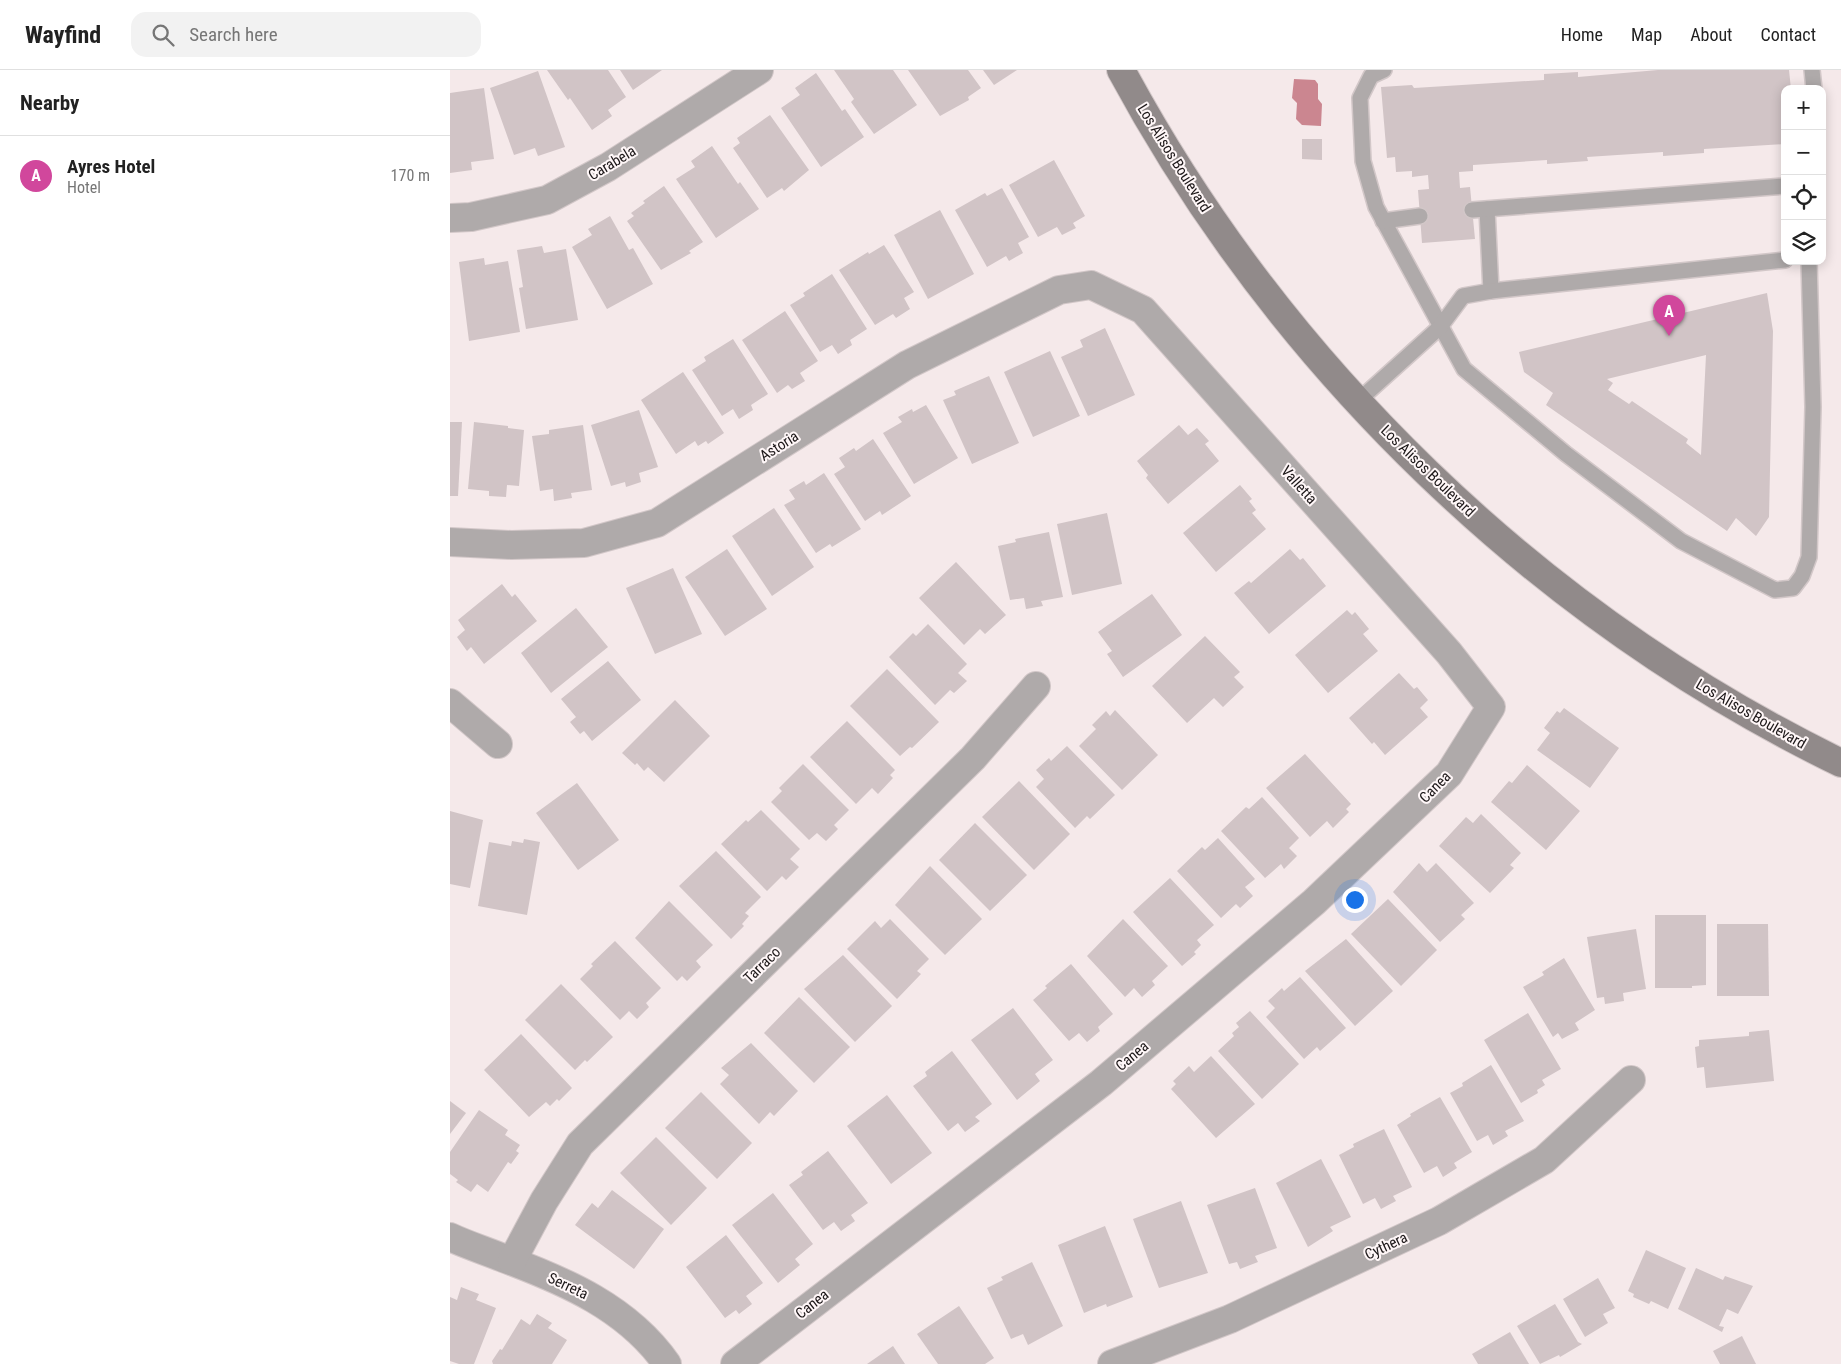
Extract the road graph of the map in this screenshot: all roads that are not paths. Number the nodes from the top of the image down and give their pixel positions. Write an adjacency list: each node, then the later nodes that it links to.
1 (758, 70): 8 (street, Carabela)
2 (1121, 70): 15 (main road, Los Alisos Boulevard)
3 (1384, 70): 9 (lane)
4 (1812, 70): 5 (lane)
5 (1814, 85)
6 (1781, 186): 13 (lane)
7 (1420, 216): 9 (lane)
8 (450, 218)
9 (1383, 221): 14 (lane)
10 (1781, 260): 13 (lane)
11 (1809, 265): 14 (lane)
12 (1091, 285): 16 (street, Astoria); 19 (street, Valletta)
13 (1491, 290): 14 (lane)
14 (1440, 327): 15 (lane)
15 (1358, 401): 21 (main road, Los Alisos Boulevard)
16 (450, 542)
17 (1036, 686): 24 (street, Tarraco)
18 (450, 703): 20 (street)
19 (1490, 707): 26 (street, Canea)
20 (498, 744)
21 (1841, 763)
22 (1631, 1080): 27 (street, Cythera)
23 (450, 1237): 24 (street, Serreta)
24 (512, 1261): 25 (street, Serreta)
25 (667, 1364)
26 (735, 1364)
27 (1112, 1364)

